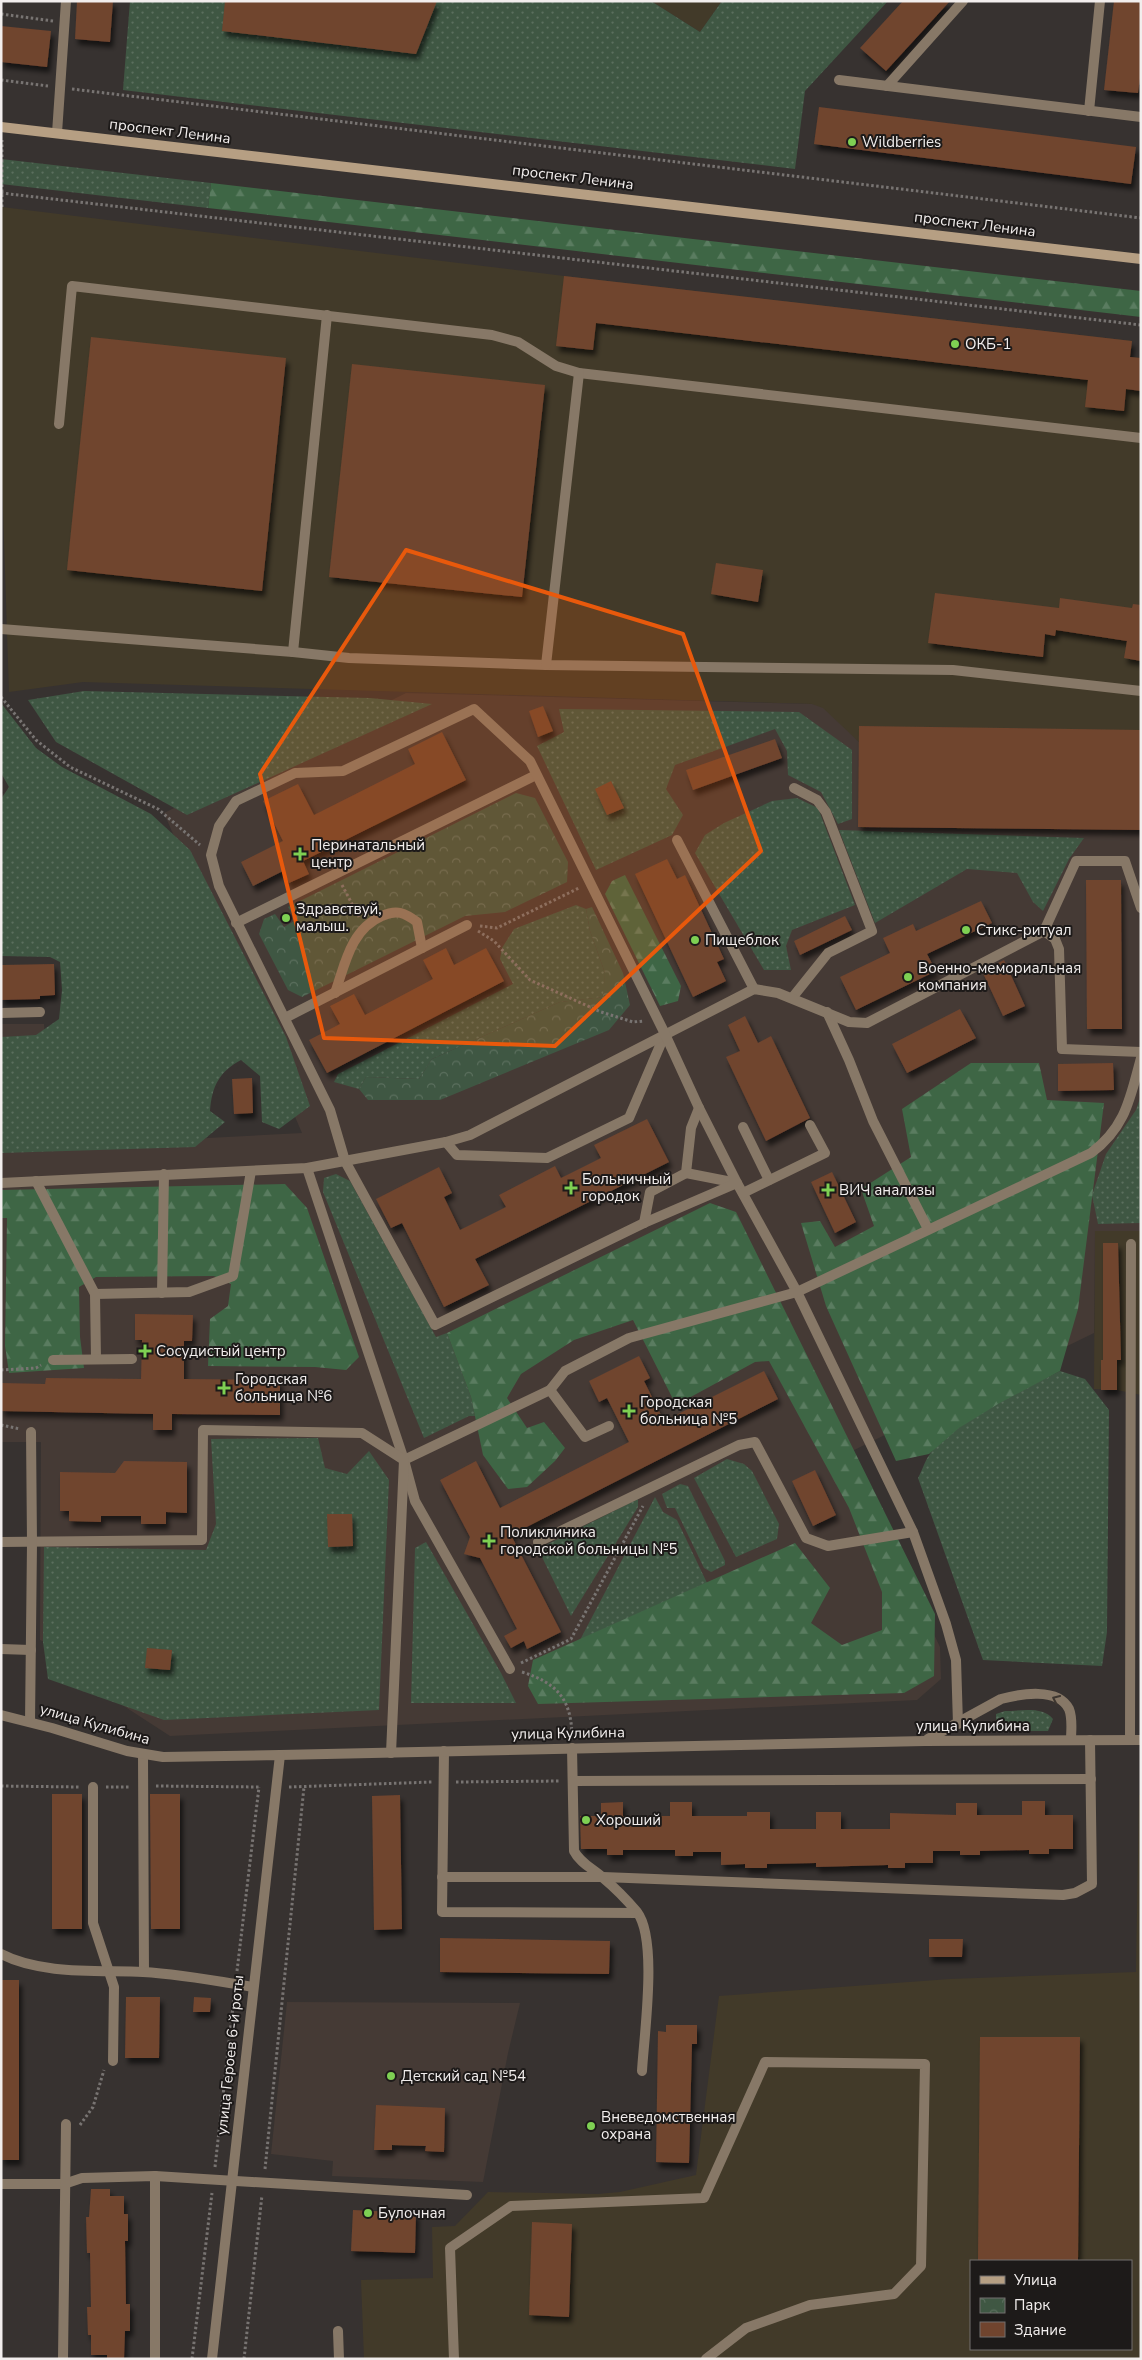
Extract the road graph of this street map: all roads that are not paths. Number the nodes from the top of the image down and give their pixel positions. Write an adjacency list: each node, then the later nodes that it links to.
1 (66, 1): 9 (street)
2 (963, 1): 5 (street)
3 (1100, 1): 6 (street)
4 (839, 80): 5 (street)
5 (887, 86): 6 (street)
6 (1089, 111): 7 (street)
7 (1141, 117)
8 (2, 127): 9 (main road, проспект Ленина)
9 (58, 133): 10 (main road, проспект Ленина)
10 (1141, 258)
11 (327, 316): 12 (street); 13 (street); 16 (street)
12 (579, 373): 14 (street); 17 (street)
13 (58, 424)
14 (1141, 438)
15 (1, 629): 16 (street)
16 (293, 652): 17 (street)
17 (546, 665): 18 (street)
18 (1141, 691)
19 (536, 775): 23 (street); 23 (street); 34 (street)
20 (794, 788): 29 (street)
21 (677, 840): 27 (street)
22 (1141, 908): 25 (street)
23 (236, 923): 33 (street)
24 (467, 924): 26 (street)
25 (1044, 931): 32 (street); 35 (street)
26 (422, 948): 28 (street); 28 (street)
27 (754, 989): 29 (street); 34 (street)
28 (334, 993): 33 (street)
29 (792, 998): 32 (street)
30 (1, 1012): 31 (street)
31 (40, 1012)
32 (827, 1012): 52 (street)
33 (285, 1018): 41 (street)
34 (665, 1034): 37 (street); 40 (street); 40 (street)
35 (1141, 1052)
36 (1141, 1058): 52 (street)
37 (699, 1108): 44 (street); 49 (street)
38 (810, 1125): 46 (street)
39 (743, 1127): 46 (street)
40 (446, 1142): 41 (street)
41 (345, 1161): 42 (street); 51 (street)
42 (307, 1168): 43 (street); 63 (street)
43 (251, 1171): 45 (street); 54 (street)
44 (686, 1173): 49 (street); 51 (street)
45 (164, 1174): 47 (street); 54 (street)
46 (769, 1180): 50 (street)
47 (36, 1181): 48 (street); 56 (street)
48 (1, 1182)
49 (737, 1184): 50 (street); 51 (street)
50 (743, 1193): 55 (street)
51 (644, 1223)
52 (928, 1229): 55 (street)
53 (1131, 1244): 76 (street)
54 (162, 1292): 56 (street)
55 (797, 1292): 60 (street); 64 (street)
56 (95, 1294): 57 (street)
57 (96, 1359): 58 (street); 59 (street)
58 (132, 1359)
59 (53, 1360)
60 (550, 1390): 61 (street); 63 (street)
61 (609, 1426)
62 (31, 1432): 67 (street)
63 (404, 1460): 67 (street); 70 (street); 81 (street)
64 (913, 1532): 66 (street); 73 (street)
65 (1, 1542): 67 (street)
66 (538, 1542)
67 (32, 1543): 69 (street)
68 (1, 1649): 69 (street)
69 (31, 1650): 72 (street)
70 (510, 1669)
71 (1, 1715): 72 (street, улица Кулибина)
72 (30, 1722): 82 (street, улица Кулибина)
73 (958, 1724): 74 (street, one-way to 73); 78 (street)
74 (1071, 1740): 75 (street, улица Кулибина); 78 (street, улица Кулибина)
75 (1090, 1740): 76 (street, улица Кулибина); 84 (street)
76 (1130, 1740): 77 (street, улица Кулибина)
77 (1141, 1740)
78 (925, 1741): 79 (street, улица Кулибина)
79 (572, 1748): 80 (street, улица Кулибина); 85 (street)
80 (444, 1751): 81 (street, улица Кулибина); 87 (street)
81 (391, 1753): 83 (street, улица Кулибина)
82 (143, 1754): 83 (street, улица Кулибина); 92 (street)
83 (280, 1755): 93 (street, улица Героев 6-й роты)
84 (1091, 1779): 85 (street); 88 (street)
85 (573, 1781): 88 (street)
86 (93, 1787): 91 (street)
87 (442, 1877): 88 (street); 89 (street)
88 (603, 1877): 89 (street)
89 (638, 1913): 95 (street)
90 (1, 1954): 91 (street)
91 (109, 1972): 92 (street); 94 (street)
92 (144, 1972): 93 (street)
93 (253, 1986): 98 (street, улица Героев 6-й роты)
94 (113, 2061)
95 (642, 2070)
96 (66, 2124): 100 (street)
97 (155, 2176): 98 (street); 100 (street); 104 (street)
98 (231, 2180): 101 (street); 105 (street, улица Героев 6-й роты)
99 (1, 2184): 100 (street)
100 (64, 2184): 103 (street)
101 (467, 2195)
102 (338, 2331): 106 (street)
103 (63, 2359)
104 (155, 2359)
105 (212, 2359)
106 (339, 2359)
107 (454, 2359): 108 (street)
108 (706, 2359)

